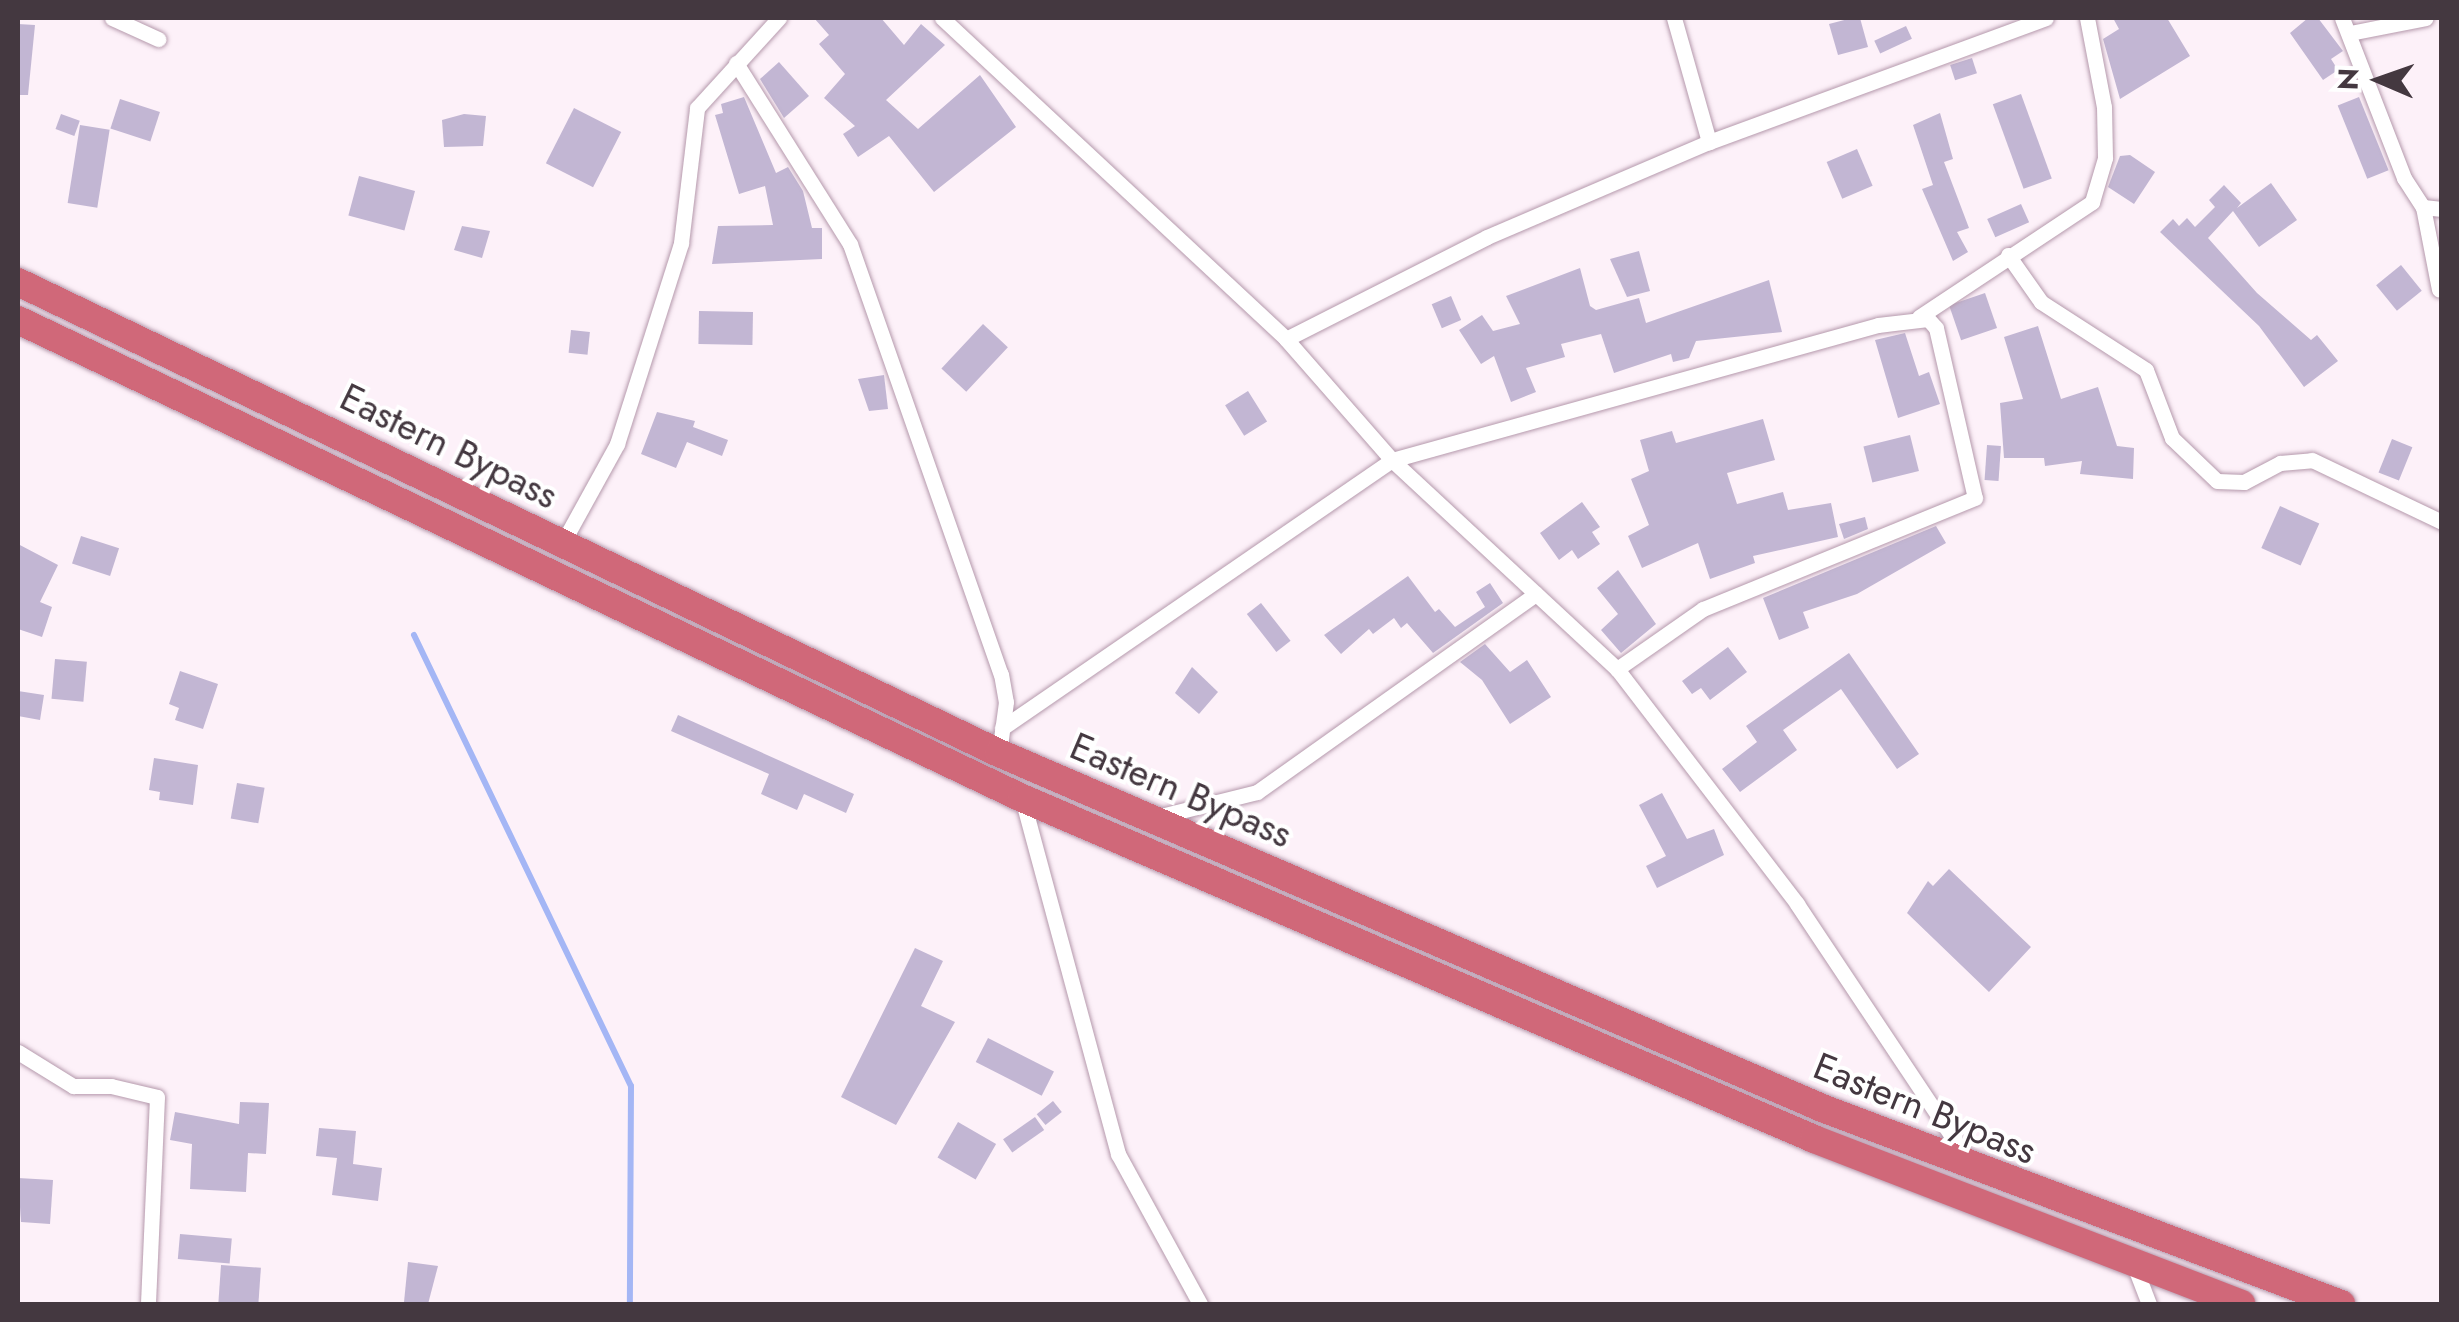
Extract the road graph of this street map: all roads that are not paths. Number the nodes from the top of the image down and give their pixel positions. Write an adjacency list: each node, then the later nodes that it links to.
1 (112, 18): 10 (street)
2 (779, 18): 11 (street)
3 (942, 18): 20 (street)
4 (1674, 18): 12 (street)
5 (2046, 18): 12 (street)
6 (2087, 18): 15 (street)
7 (2342, 18): 9 (street)
8 (2426, 18): 9 (street)
9 (2350, 33): 13 (street)
10 (158, 38)
11 (736, 63): 23 (street); 26 (street)
12 (1709, 142): 20 (street)
13 (2423, 207): 14 (street); 17 (street)
14 (2442, 209)
15 (2008, 256): 18 (street); 22 (street)
16 (18, 282): 23 (highway, Eastern Bypass)
17 (2439, 289)
18 (1919, 317): 21 (street); 25 (street)
19 (18, 320): 27 (highway, Eastern Bypass)
20 (1286, 338): 21 (street)
21 (1392, 460): 24 (street); 26 (street)
22 (2442, 522)
23 (564, 542): 26 (highway, Eastern Bypass)
24 (1536, 594): 25 (street); 28 (street)
25 (1617, 670): 30 (street)
26 (1001, 740): 28 (highway, Eastern Bypass)
27 (1022, 798): 31 (highway, Eastern Bypass); 33 (street)
28 (1153, 818): 30 (highway, Eastern Bypass)
29 (18, 1052): 32 (street)
30 (1974, 1170): 36 (highway, Eastern Bypass)
31 (2134, 1264): 34 (street); 35 (highway, Eastern Bypass)
32 (148, 1304)
33 (1200, 1304)
34 (2150, 1304)
35 (2241, 1304)
36 (2341, 1304)

